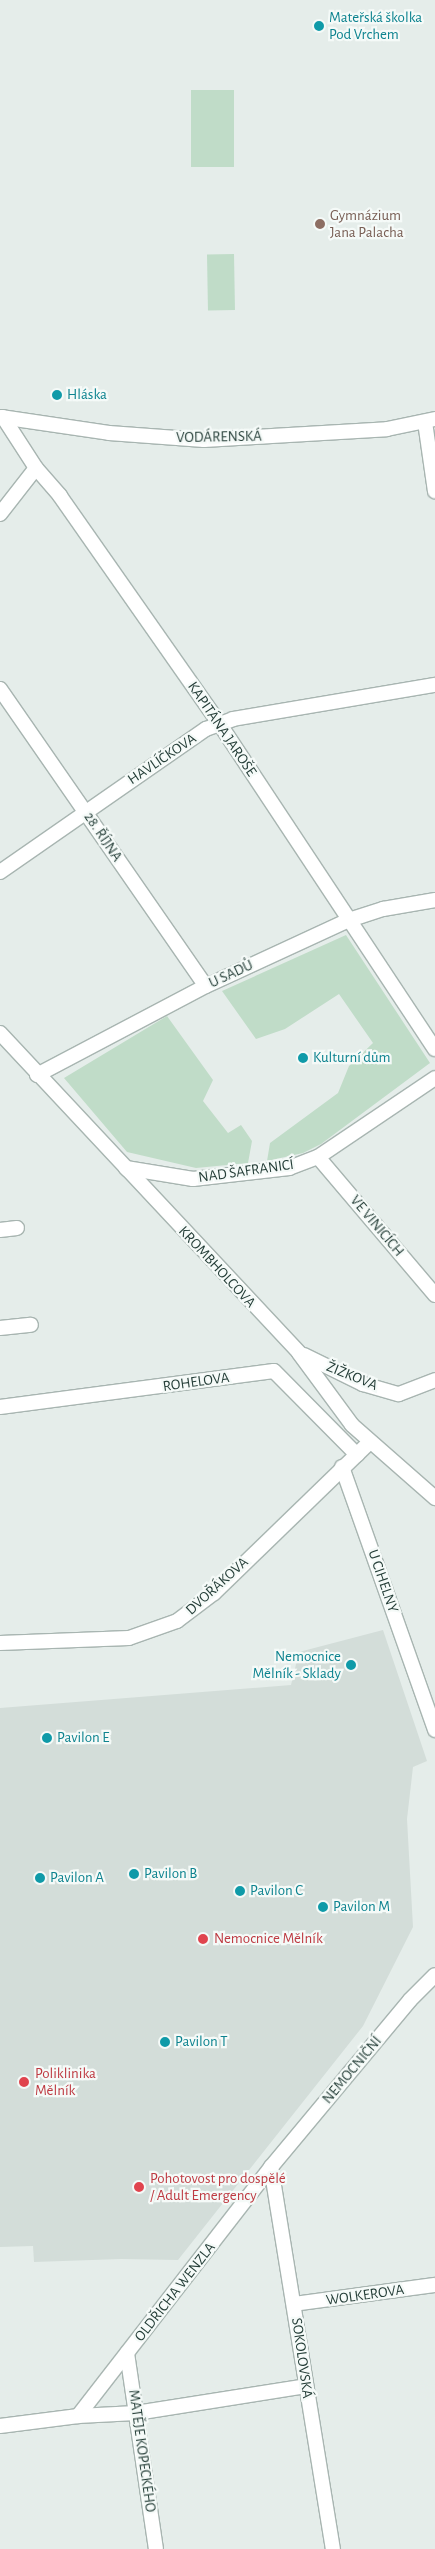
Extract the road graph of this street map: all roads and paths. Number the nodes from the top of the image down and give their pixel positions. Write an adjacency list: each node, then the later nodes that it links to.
1 (2, 417): 2 (street, VODÁRENSKÁ); 3 (street, KAPITÁNA JAROŠE)
2 (430, 421): 4 (street)
3 (36, 468): 5 (street); 8 (street, KAPITÁNA JAROŠE)
4 (435, 491)
5 (0, 514)
6 (435, 685): 8 (street, HAVLÍČKOVA)
7 (0, 688): 9 (street, 28. ŘÍJNA)
8 (219, 724): 9 (street, HAVLÍČKOVA); 12 (street, KAPITÁNA JAROŠE)
9 (85, 811): 10 (street, HAVLÍČKOVA); 13 (street, 28. ŘÍJNA)
10 (0, 872)
11 (435, 900): 12 (street, U SADŮ)
12 (349, 920): 13 (street, U SADŮ); 15 (street, KAPITÁNA JAROŠE)
13 (206, 986): 16 (street, U SADŮ)
14 (0, 1033): 16 (street, KROMBHOLCOVA)
15 (435, 1050)
16 (37, 1075): 19 (street, KROMBHOLCOVA)
17 (435, 1078): 18 (street, NAD ŠAFRANICÍ)
18 (318, 1157): 19 (street, NAD ŠAFRANICÍ); 22 (street, VE VINICÍCH)
19 (129, 1172): 25 (street, KROMBHOLCOVA)
20 (17, 1228): 21 (street)
21 (0, 1230)
22 (435, 1295)
23 (31, 1326): 24 (street)
24 (0, 1328)
25 (299, 1353): 26 (street, ŽIŽKOVA); 28 (street, KROMBHOLCOVA)
26 (435, 1380)
27 (0, 1407): 29 (street, ROHELOVA)
28 (370, 1442): 29 (street); 31 (street, KROMBHOLCOVA)
29 (357, 1455): 30 (street)
30 (342, 1467): 32 (street, DVOŘÁKOVA); 33 (street, U CIHELNY)
31 (435, 1498)
32 (0, 1643)
33 (435, 1730)
34 (435, 1976): 35 (street, NEMOCNIČNÍ)
35 (271, 2167): 37 (street, SOKOLOVSKÁ); 38 (street, OLDŘICHA WENZLA)
36 (435, 2285): 37 (street, WOLKEROVA)
37 (294, 2304): 39 (street, SOKOLOVSKÁ)
38 (127, 2353): 40 (street, MATĚJE KOPECKÉHO); 41 (street, OLDŘICHA WENZLA)
39 (306, 2386): 40 (street); 44 (street, SOKOLOVSKÁ)
40 (136, 2413): 41 (street); 43 (street, MATĚJE KOPECKÉHO)
41 (78, 2416): 42 (street)
42 (0, 2426)
43 (156, 2549)
44 (333, 2549)

